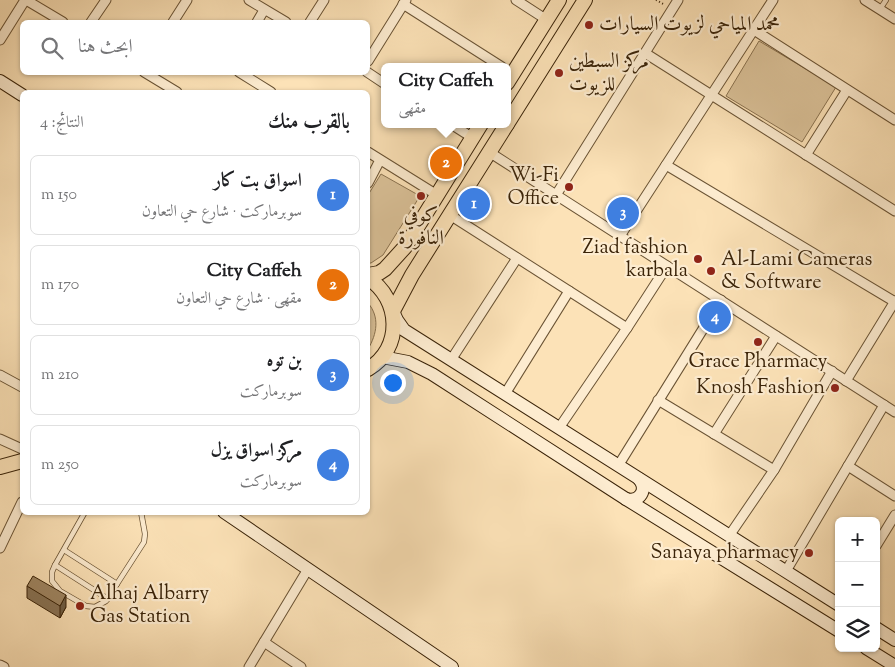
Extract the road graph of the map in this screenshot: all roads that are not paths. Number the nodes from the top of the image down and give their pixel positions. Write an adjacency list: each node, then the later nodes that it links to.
1 (26, 0): 16 (street); 25 (street)
2 (106, 0): 17 (street)
3 (187, 0): 18 (street)
4 (249, 0): 15 (street)
5 (324, 0): 21 (street)
6 (516, 0): 22 (street)
7 (559, 0): 22 (main road)
8 (585, 0): 40 (main road)
9 (678, 0): 26 (street)
10 (773, 0): 24 (street)
11 (865, 0): 14 (street)
12 (886, 0): 14 (lane)
13 (405, 2): 27 (street); 28 (street)
14 (880, 9): 23 (street)
15 (264, 10): 19 (street); 20 (street)
16 (60, 20)
17 (93, 20)
18 (174, 20)
19 (258, 20)
20 (282, 20)
21 (311, 20)
22 (547, 20): 29 (main road)
23 (895, 20)
24 (754, 30): 37 (street); 39 (street)
25 (0, 40)
26 (645, 53): 39 (street); 52 (street)
27 (370, 58)
28 (493, 63)
29 (511, 68)
30 (370, 74): 34 (street)
31 (149, 75): 35 (street)
32 (244, 75): 36 (street)
33 (0, 81): 38 (main road)
34 (381, 81)
35 (174, 90)
36 (266, 90)
37 (847, 90): 41 (street); 48 (street)
38 (20, 94)
39 (711, 95): 48 (street); 50 (street)
40 (511, 118)
41 (895, 120)
42 (457, 128): 45 (street)
43 (479, 128): 45 (main road)
44 (504, 128): 46 (main road)
45 (473, 138): 53 (main road)
46 (489, 152): 52 (street); 55 (main road)
47 (370, 153): 49 (street)
48 (806, 154): 54 (street)
49 (380, 160): 51 (street); 53 (street)
50 (666, 164): 56 (street); 63 (street)
51 (370, 179)
52 (556, 194): 56 (street)
53 (437, 195): 59 (main road)
54 (895, 211)
55 (450, 215): 57 (street); 64 (main road)
56 (620, 236): 58 (street)
57 (517, 258): 61 (street); 68 (street)
58 (667, 266): 62 (street); 65 (street)
59 (370, 276)
60 (370, 279): 64 (main road)
61 (569, 291): 65 (street); 74 (street)
62 (721, 300): 66 (street); 75 (street)
63 (895, 301): 72 (street)
64 (392, 311): 67 (main road); 68 (main road)
65 (628, 328): 78 (street)
66 (776, 336): 70 (street); 79 (street)
67 (382, 357): 69 (main road); 89 (main road)
68 (451, 360): 74 (main road)
69 (370, 367)
70 (832, 372): 72 (street); 86 (street)
71 (0, 375): 73 (street)
72 (846, 381): 76 (street)
73 (20, 386)
74 (505, 394): 78 (main road)
75 (658, 400): 79 (street); 83 (street)
76 (884, 405): 77 (street); 84 (street)
77 (895, 412)
78 (559, 428): 83 (main road)
79 (714, 434): 86 (street)
80 (0, 439): 81 (street)
81 (20, 448)
82 (20, 462): 85 (main road)
83 (618, 466): 87 (main road)
84 (848, 466): 88 (street); 103 (street)
85 (0, 467)
86 (774, 470): 97 (street)
87 (639, 478): 89 (main road); 90 (main road)
88 (895, 496)
89 (626, 498): 96 (main road)
90 (670, 498): 96 (main road); 97 (main road)
91 (20, 506): 99 (street)
92 (83, 515): 100 (lane)
93 (142, 515): 104 (lane)
94 (228, 515): 102 (main road)
95 (895, 515): 98 (street)
96 (654, 516): 107 (main road)
97 (729, 536): 103 (main road)
98 (880, 539)
99 (0, 548)
100 (64, 550): 101 (lane); 104 (lane)
101 (55, 565): 105 (lane); 105 (lane)
102 (308, 569): 110 (street); 117 (main road)
103 (786, 571): 106 (main road)
104 (117, 584): 105 (lane)
105 (108, 599)
106 (835, 602)
107 (835, 629)
108 (880, 631): 109 (main road)
109 (895, 640)
110 (264, 642): 115 (street); 116 (street)
111 (871, 652): 113 (main road)
112 (0, 665): 114 (street)
113 (888, 665)
114 (4, 667)
115 (249, 667)
116 (301, 667)
117 (452, 667)

